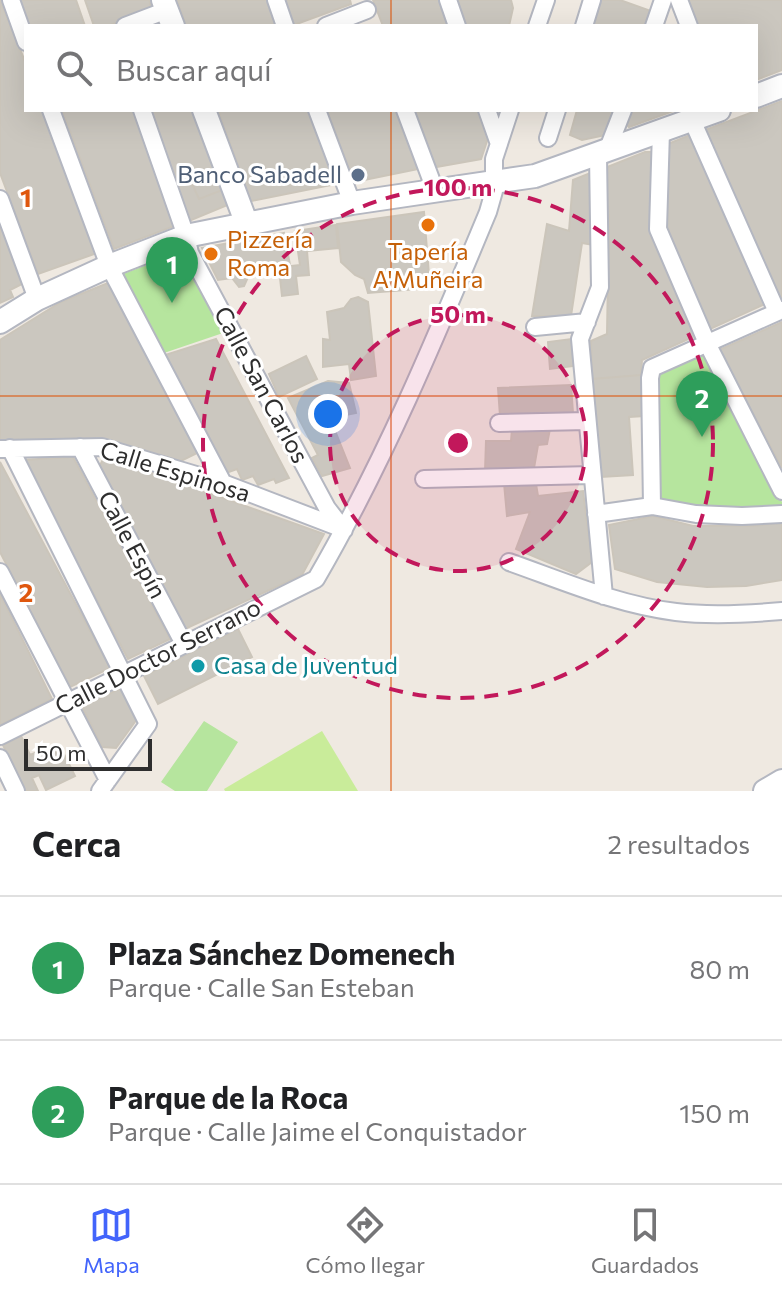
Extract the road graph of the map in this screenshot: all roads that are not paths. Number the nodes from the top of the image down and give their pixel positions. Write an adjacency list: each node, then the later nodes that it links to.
1 (11, 0): 18 (street)
2 (276, 0): 11 (street)
3 (448, 0): 13 (street)
4 (546, 0): 14 (street)
5 (592, 0): 15 (street)
6 (663, 0): 16 (street)
7 (679, 0): 17 (street)
8 (168, 12): 10 (street)
9 (368, 12): 12 (street)
10 (131, 24)
11 (284, 24)
12 (332, 24)
13 (456, 24)
14 (538, 24)
15 (585, 24)
16 (655, 24)
17 (688, 24)
18 (24, 36)
19 (782, 86): 20 (main road)
20 (758, 95)
21 (52, 112): 42 (street)
22 (143, 112): 41 (street, Calle San Carlos)
23 (205, 112): 40 (main road)
24 (318, 112): 39 (street)
25 (406, 112): 37 (street)
26 (488, 112): 34 (street)
27 (509, 112): 34 (street)
28 (556, 112): 33 (street)
29 (622, 112): 35 (street)
30 (714, 112): 31 (main road)
31 (692, 120): 32 (main road); 44 (street)
32 (661, 131): 35 (main road); 48 (street)
33 (548, 138)
34 (499, 144): 36 (street)
35 (602, 153): 36 (main road); 46 (street)
36 (494, 183): 37 (main road); 60 (street)
37 (435, 190): 39 (main road)
38 (0, 199): 43 (street)
39 (352, 203): 40 (main road)
40 (246, 222): 41 (main road)
41 (186, 236): 42 (main road); 60 (street, Calle San Carlos)
42 (109, 266): 43 (main road); 55 (street)
43 (37, 299): 45 (main road)
44 (780, 311): 48 (street)
45 (0, 322)
46 (587, 322): 47 (street); 49 (street)
47 (535, 327)
48 (707, 343): 56 (street); 57 (street)
49 (587, 421): 50 (street); 53 (street)
50 (499, 423)
51 (80, 447): 52 (street, Calle Espinosa); 55 (street, Calle Espinosa); 65 (street, Calle Espín)
52 (5, 448): 66 (street)
53 (592, 475): 54 (street); 58 (street)
54 (424, 479)
55 (223, 483): 60 (street, Calle Espinosa)
56 (782, 491)
57 (652, 506): 58 (street); 59 (street)
58 (596, 514): 63 (street)
59 (782, 514)
60 (344, 530): 65 (street, Calle Doctor Serrano)
61 (509, 562): 63 (street)
62 (0, 572): 67 (street)
63 (604, 596): 64 (street)
64 (782, 611)
65 (184, 644): 66 (street, Calle Doctor Serrano)
66 (124, 674): 67 (street, Calle Doctor Serrano); 71 (street)
67 (68, 703): 68 (street, Calle Doctor Serrano); 71 (street)
68 (0, 736)
69 (0, 758): 72 (street)
70 (782, 781): 73 (main road)
71 (104, 786)
72 (16, 791)
73 (765, 791)

